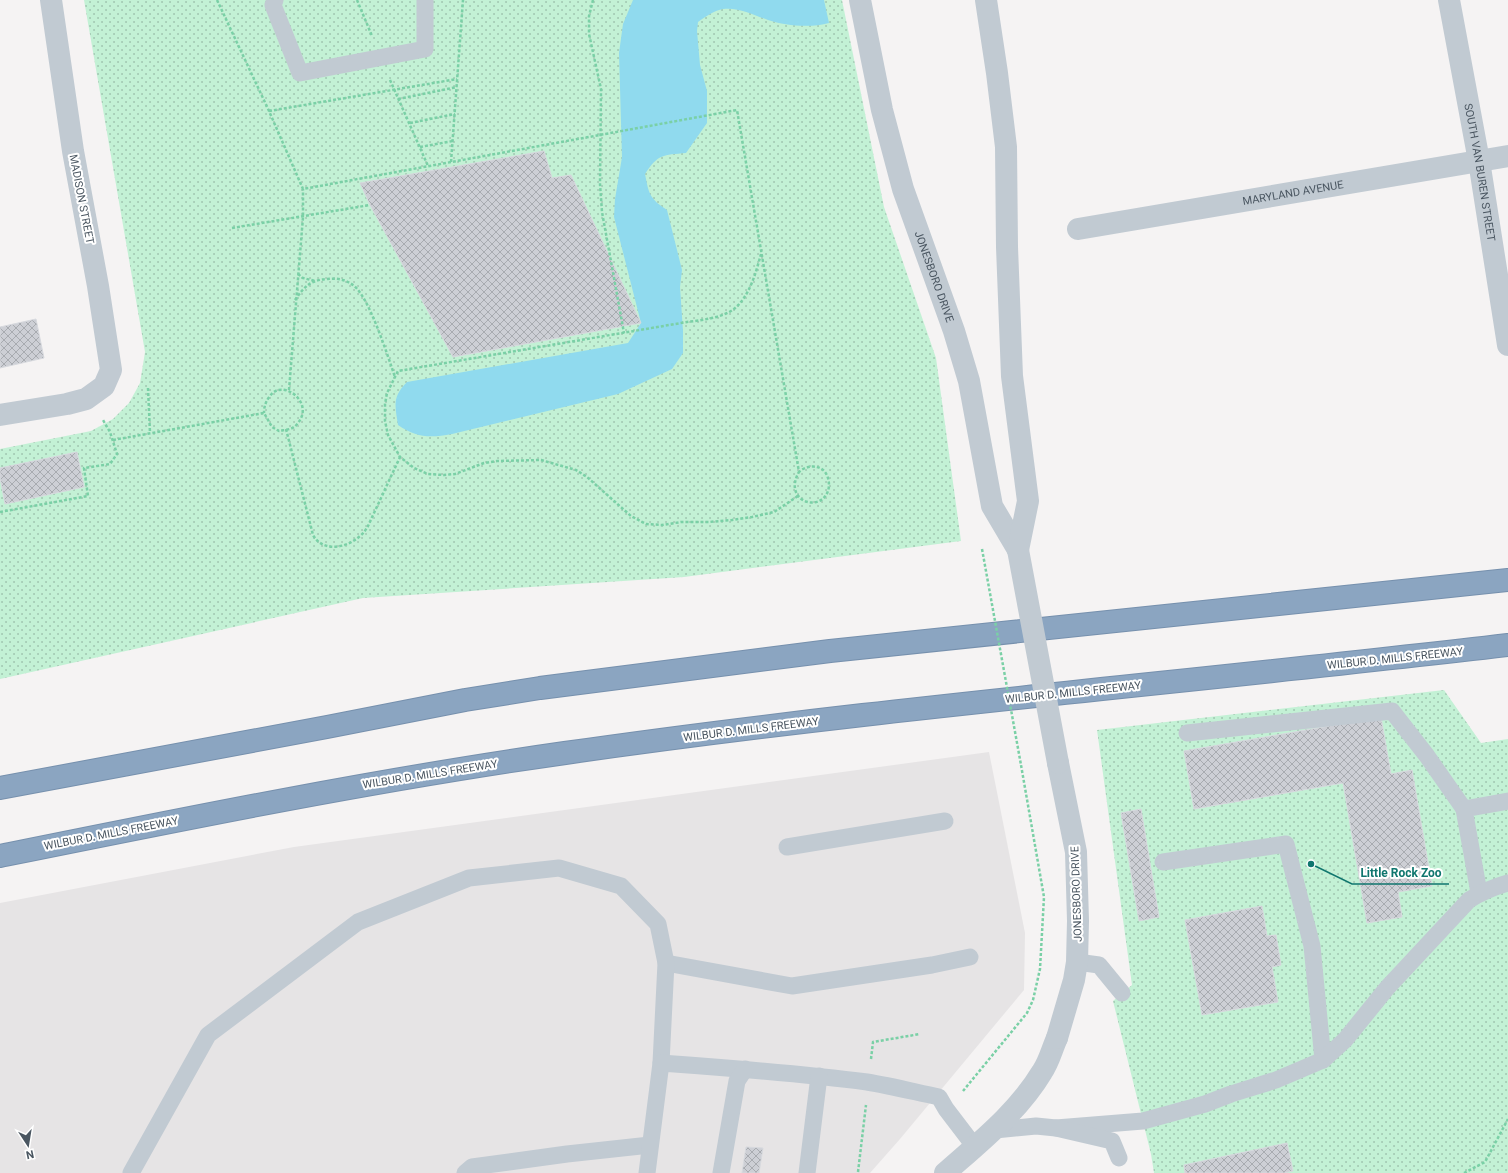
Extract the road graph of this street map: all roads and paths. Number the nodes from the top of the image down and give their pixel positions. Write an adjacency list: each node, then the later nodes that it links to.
1 (51, 0): 41 (street, MADISON STREET)
2 (217, 0): 16 (path)
3 (275, 0): 11 (lane)
4 (357, 0): 11 (path)
5 (425, 0): 11 (lane)
6 (463, 0): 12 (path)
7 (593, 0): 19 (path)
8 (860, 0): 51 (street, JONESBORO DRIVE)
9 (986, 0): 51 (street, JONESBORO DRIVE)
10 (1449, 0): 23 (street, SOUTH VAN BUREN STREET)
11 (381, 58): 14 (path)
12 (457, 79): 13 (path); 14 (path)
13 (457, 87): 15 (path); 17 (path)
14 (394, 89): 15 (path); 16 (path)
15 (398, 99): 18 (path)
16 (269, 111): 26 (path)
17 (455, 114): 18 (path); 20 (path)
18 (410, 123): 21 (path)
19 (600, 136): 24 (path); 31 (path); 35 (path)
20 (453, 141): 21 (path); 24 (path)
21 (420, 147): 25 (path)
22 (1508, 156): 23 (street, MARYLAND AVENUE)
23 (1479, 161): 30 (street, MARYLAND AVENUE); 36 (street, SOUTH VAN BUREN STREET)
24 (451, 162): 25 (path)
25 (428, 166): 26 (path)
26 (303, 189): 28 (path)
27 (370, 205): 28 (path)
28 (303, 217): 29 (path); 32 (path)
29 (232, 228)
30 (1078, 229)
31 (761, 252): 35 (path); 47 (path)
32 (299, 266): 33 (path); 34 (path)
33 (316, 281): 34 (path); 37 (path)
34 (295, 300): 39 (path)
35 (625, 333): 37 (path)
36 (1508, 345)
37 (395, 377): 46 (path)
38 (148, 388): 44 (path)
39 (289, 390): 40 (path); 43 (path)
40 (264, 413): 43 (path); 44 (path)
41 (0, 415)
42 (103, 420): 45 (path)
43 (286, 429): 46 (path)
44 (150, 433): 45 (path)
45 (113, 440): 49 (path)
46 (400, 457): 48 (path)
47 (799, 472): 48 (path); 48 (path)
48 (798, 496)
49 (0, 512)
50 (982, 549): 74 (path, bridge)
51 (1018, 550): 65 (street, JONESBORO DRIVE, bridge)
52 (1508, 580): 55 (highway)
53 (1508, 645): 60 (highway, WILBUR D. MILLS FREEWAY)
54 (1186, 733): 57 (lane)
55 (0, 788)
56 (1508, 801): 57 (lane)
57 (1464, 809): 63 (lane)
58 (945, 821): 59 (lane)
59 (787, 848)
60 (0, 856)
61 (1164, 862): 69 (lane)
62 (1508, 883): 63 (lane)
63 (1480, 893): 69 (lane)
64 (970, 957): 66 (lane)
65 (1077, 962): 67 (lane); 78 (street, JONESBORO DRIVE)
66 (666, 963): 71 (lane); 83 (lane)
67 (1122, 993)
68 (920, 1034): 70 (path)
69 (1323, 1060): 77 (lane)
70 (871, 1061)
71 (661, 1063): 72 (lane); 79 (lane)
72 (745, 1069): 73 (lane); 86 (lane)
73 (819, 1076): 80 (lane); 87 (lane)
74 (962, 1091)
75 (867, 1100): 82 (path)
76 (1508, 1119): 89 (path)
77 (1056, 1128): 78 (lane); 81 (lane)
78 (995, 1130): 80 (street, JONESBORO DRIVE)
79 (650, 1145): 84 (lane); 85 (lane)
80 (975, 1147): 88 (street, JONESBORO DRIVE)
81 (1119, 1158)
82 (858, 1172)
83 (131, 1173)
84 (465, 1173)
85 (647, 1173)
86 (721, 1173)
87 (807, 1173)
88 (945, 1173)
89 (1464, 1173)

